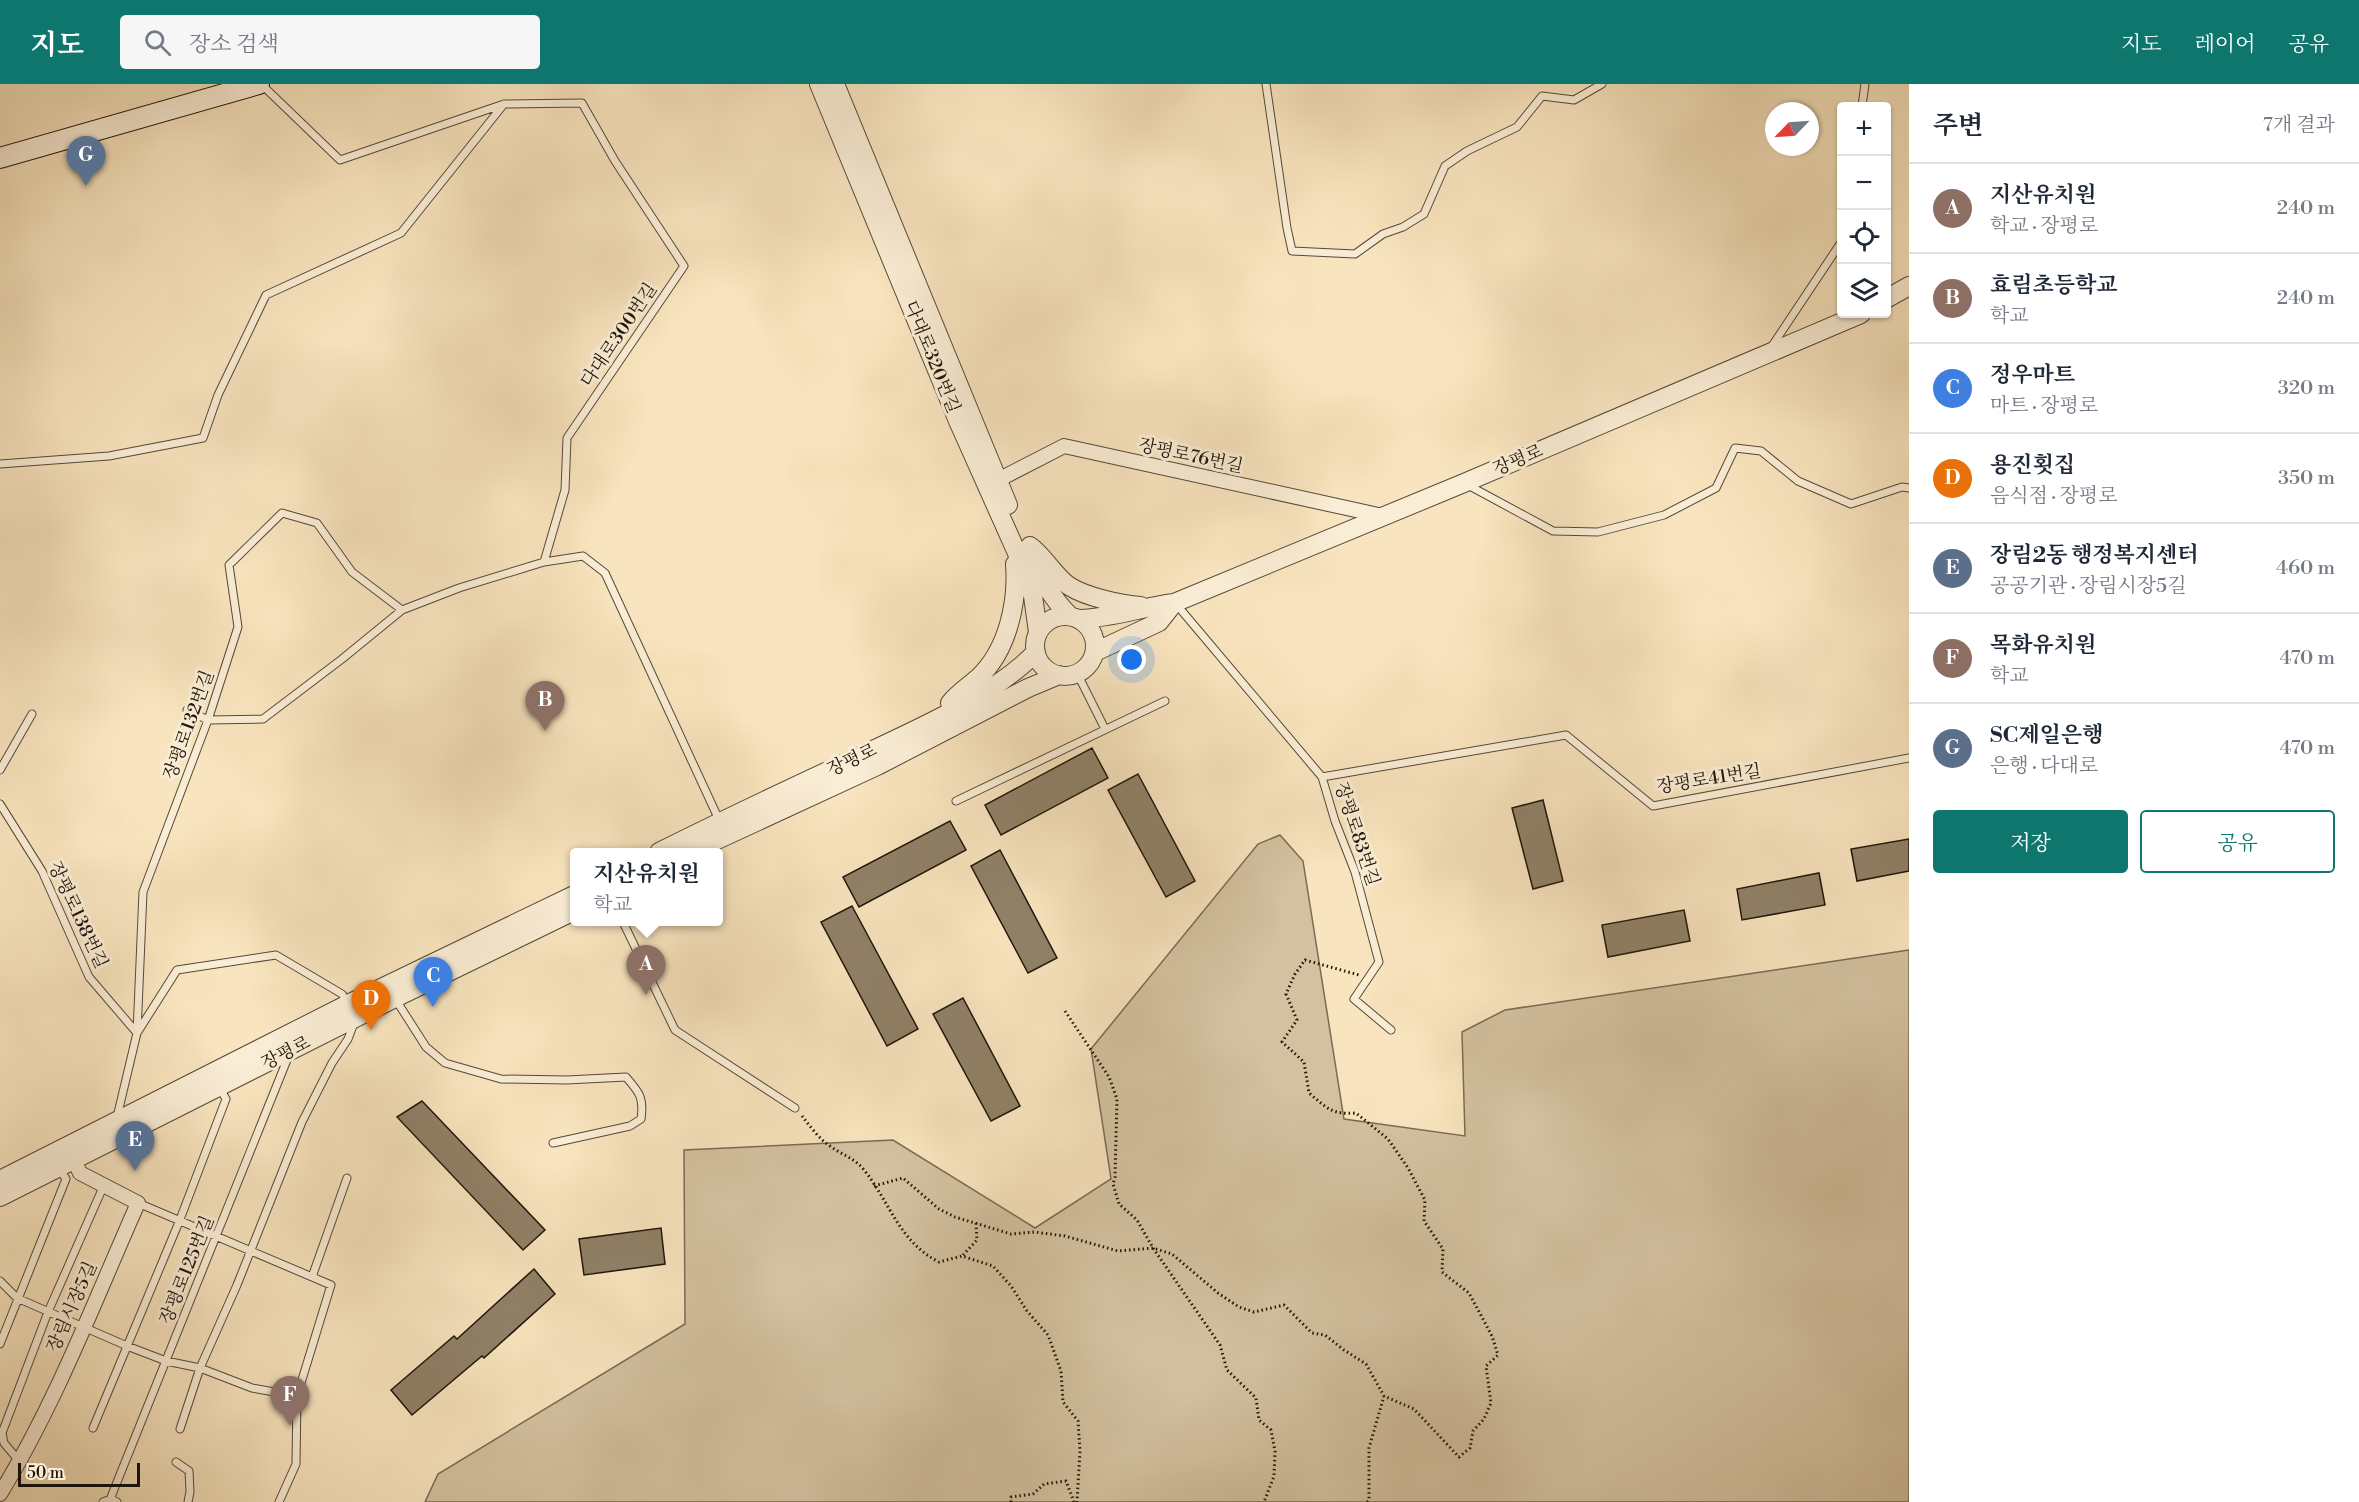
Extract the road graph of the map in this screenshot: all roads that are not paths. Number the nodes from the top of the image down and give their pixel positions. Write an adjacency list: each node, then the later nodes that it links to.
1 (260, 84): 7 (main road); 9 (lane, 다대로300번길)
2 (819, 84): 21 (street, 다대로320번길)
3 (835, 84): 17 (street, 다대로320번길)
4 (1266, 84): 5 (lane)
5 (1602, 84)
6 (1865, 84): 8 (lane)
7 (221, 89): 10 (main road)
8 (1863, 102)
9 (504, 104): 16 (lane); 22 (lane, 다대로300번길)
10 (0, 158)
11 (1837, 249): 15 (lane)
12 (1909, 286): 13 (street)
13 (1891, 297)
14 (1851, 318): 15 (street, 장평로)
15 (1769, 351): 18 (street, 장평로)
16 (0, 464)
17 (998, 480): 20 (street, 장평로76번길); 21 (street, 다대로320번길)
18 (1464, 483): 19 (lane); 20 (street, 장평로)
19 (1909, 488)
20 (1383, 516): 23 (street, 장평로)
21 (1019, 545): 24 (street); 26 (street, 다대로320번길); 27 (street, 다대로320번길); 34 (street)
22 (543, 562): 25 (lane); 42 (lane)
23 (1174, 603): 24 (street); 29 (street); 39 (lane, 장평로83번길)
24 (1146, 606): 26 (street)
25 (402, 610): 35 (lane); 35 (lane, 장평로132번길)
26 (1075, 617): 27 (street); 29 (street)
27 (1038, 632): 28 (street)
28 (1036, 652): 30 (street); 34 (street, 장평로)
29 (1095, 652): 30 (street)
30 (1068, 674): 36 (lane); 42 (street, 장평로)
31 (1165, 701): 36 (lane)
32 (187, 710): 35 (lane)
33 (32, 714): 38 (lane)
34 (940, 716): 42 (street, 장평로)
35 (208, 720): 51 (lane, 장평로132번길)
36 (1105, 729): 40 (lane)
37 (1909, 758): 39 (lane, 장평로41번길)
38 (0, 770)
39 (1323, 777): 50 (lane, 장평로83번길)
40 (956, 801)
41 (0, 804): 51 (lane, 장평로138번길)
42 (723, 828): 43 (street, 장평로); 44 (street, 장평로)
43 (670, 848)
44 (696, 848)
45 (570, 897): 48 (street, 장평로)
46 (570, 913): 48 (street, 장평로)
47 (625, 926): 54 (lane)
48 (392, 991): 49 (street, 장평로); 56 (lane)
49 (352, 1011): 51 (lane); 52 (street, 장평로); 55 (street, 장평로); 65 (lane)
50 (1392, 1030)
51 (136, 1033): 55 (lane, 장평로132번길)
52 (291, 1050): 53 (street, 장평로); 64 (lane, 장평로125번길)
53 (219, 1087): 57 (street, 장평로); 63 (lane)
54 (795, 1108)
55 (115, 1122): 57 (street, 장평로)
56 (552, 1143)
57 (67, 1158): 59 (street, 장평로); 60 (street); 61 (street, 장평로); 68 (lane)
58 (347, 1178): 66 (lane)
59 (0, 1180)
60 (104, 1185): 62 (street); 69 (lane)
61 (0, 1197)
62 (138, 1203): 63 (lane); 70 (street, 장림시장5길)
63 (179, 1222): 64 (lane); 72 (lane)
64 (216, 1236): 65 (lane); 73 (lane, 장평로125번길)
65 (250, 1251): 66 (lane); 74 (lane)
66 (312, 1277): 75 (lane)
67 (0, 1281): 68 (lane)
68 (17, 1298): 69 (lane); 71 (lane)
69 (48, 1312): 70 (lane); 78 (lane)
70 (83, 1328): 72 (lane); 78 (street, 장림시장5길)
71 (0, 1344)
72 (127, 1346): 73 (lane); 76 (lane)
73 (166, 1361): 74 (lane); 81 (lane, 장평로125번길)
74 (200, 1368): 75 (lane); 77 (lane)
75 (297, 1396): 83 (lane)
76 (93, 1428)
77 (180, 1429)
78 (20, 1462): 80 (street, 장림시장5길)
79 (176, 1462): 82 (lane)
80 (0, 1494)
81 (110, 1501)
82 (188, 1502)
83 (279, 1502)

